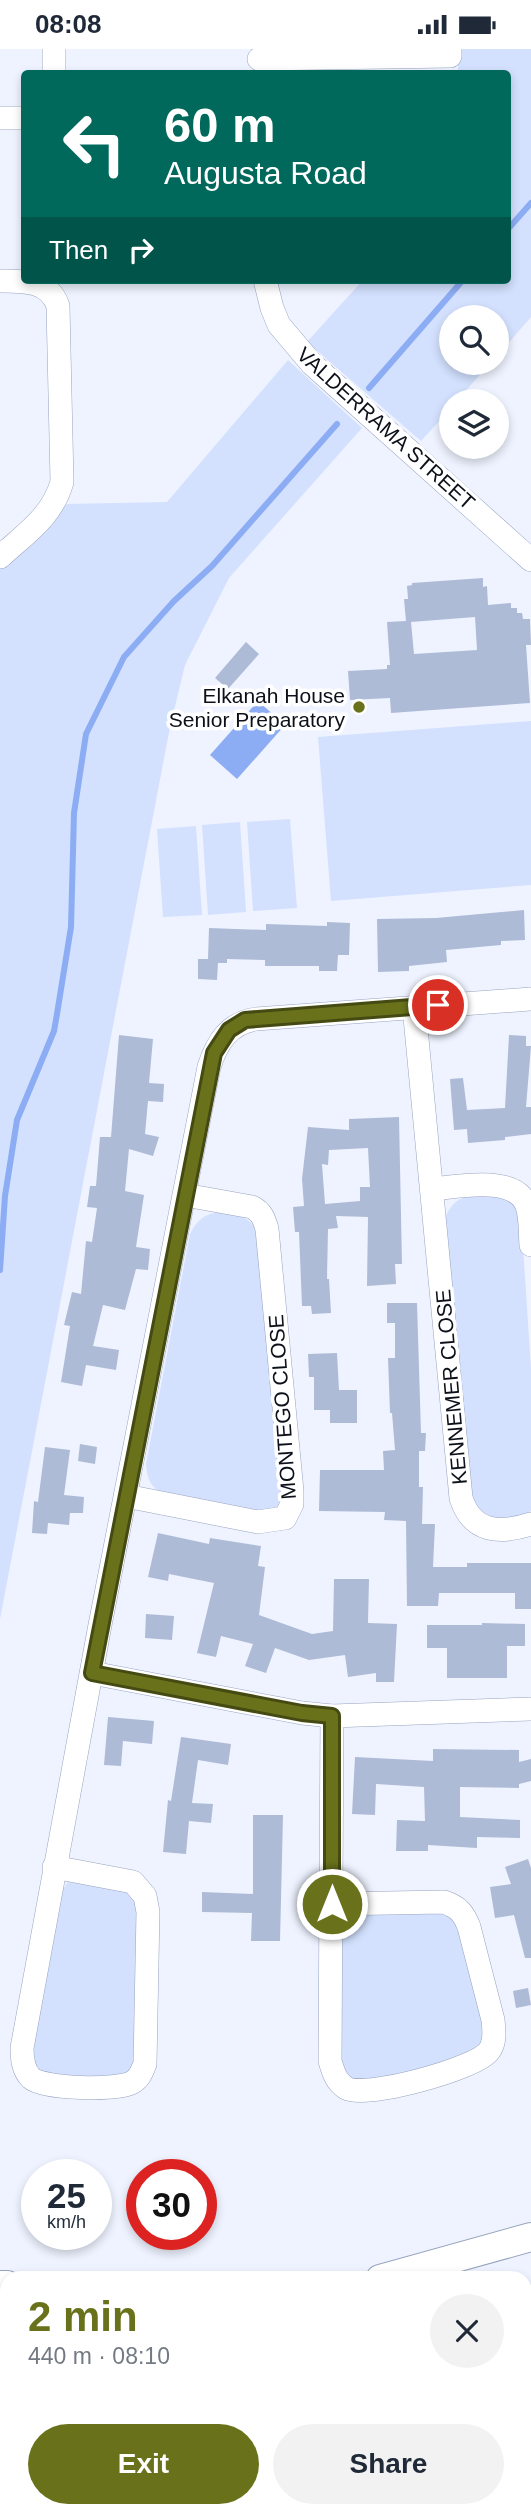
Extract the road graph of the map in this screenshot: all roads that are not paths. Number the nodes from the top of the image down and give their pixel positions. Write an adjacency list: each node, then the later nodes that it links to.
1 (54, 49): 4 (street)
2 (450, 60): 3 (street)
3 (260, 61)
4 (54, 70)
5 (0, 118): 6 (street)
6 (21, 118)
7 (0, 281): 8 (street)
8 (21, 283)
9 (32, 284): 11 (street)
10 (266, 284): 12 (street, VALDERRAMA STREET)
11 (0, 557)
12 (531, 559)
13 (531, 999): 14 (street)
14 (414, 1007): 15 (street, KENNEMER CLOSE); 16 (street)
15 (432, 1189): 17 (street); 19 (street, KENNEMER CLOSE)
16 (185, 1195): 18 (street); 18 (street, MONTEGO CLOSE)
17 (531, 1245)
18 (126, 1496): 20 (street)
19 (531, 1524)
20 (92, 1673): 22 (street); 23 (street)
21 (531, 1709): 22 (street)
22 (332, 1716): 24 (street)
23 (54, 1867): 23 (street)
24 (332, 1904): 24 (street)
25 (531, 2237): 26 (street)
26 (409, 2271)

